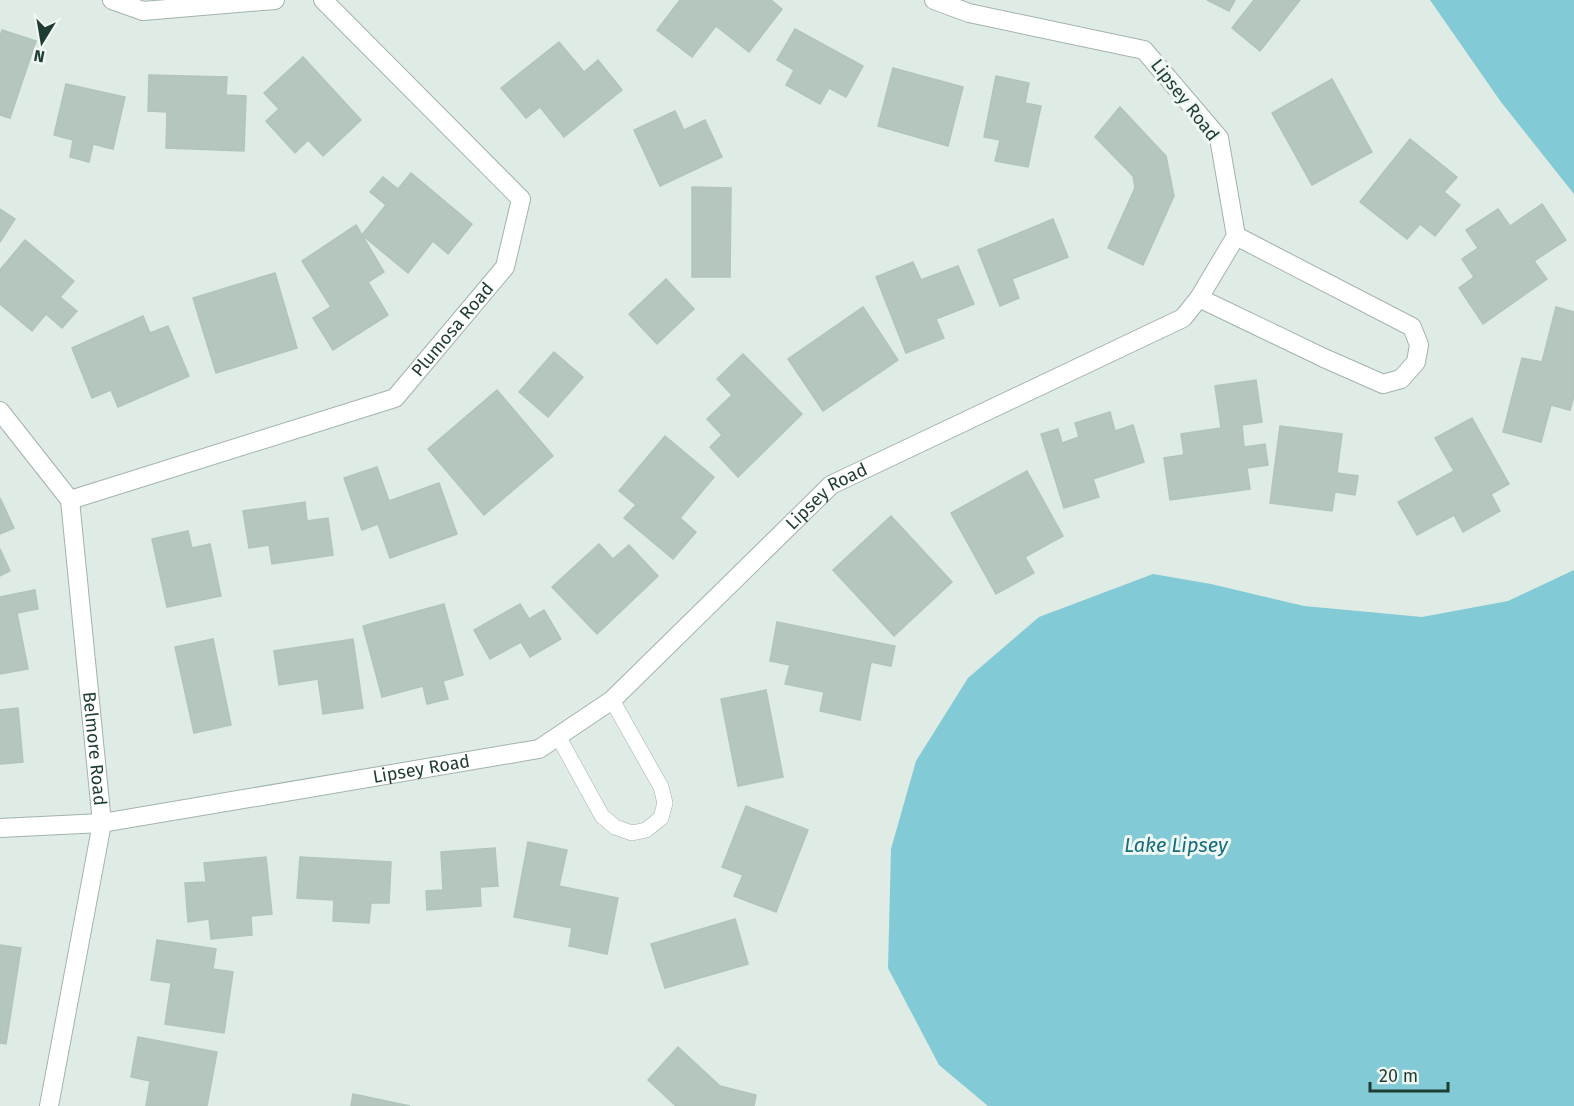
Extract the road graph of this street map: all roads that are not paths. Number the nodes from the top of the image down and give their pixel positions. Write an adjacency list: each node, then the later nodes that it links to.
1 (112, 0): 2 (street)
2 (275, 0)
3 (323, 0): 8 (street, Plumosa Road)
4 (934, 0): 5 (street, Lipsey Road)
5 (1236, 236): 6 (street, Lipsey Road); 6 (street)
6 (1199, 298): 9 (street, Lipsey Road)
7 (0, 411): 8 (street)
8 (69, 500): 11 (street, Belmore Road)
9 (612, 699): 10 (street, Lipsey Road); 10 (lane)
10 (558, 736): 11 (street, Lipsey Road)
11 (102, 823): 12 (street, Lipsey Road); 13 (street, Belmore Road)
12 (0, 828)
13 (49, 1106)

